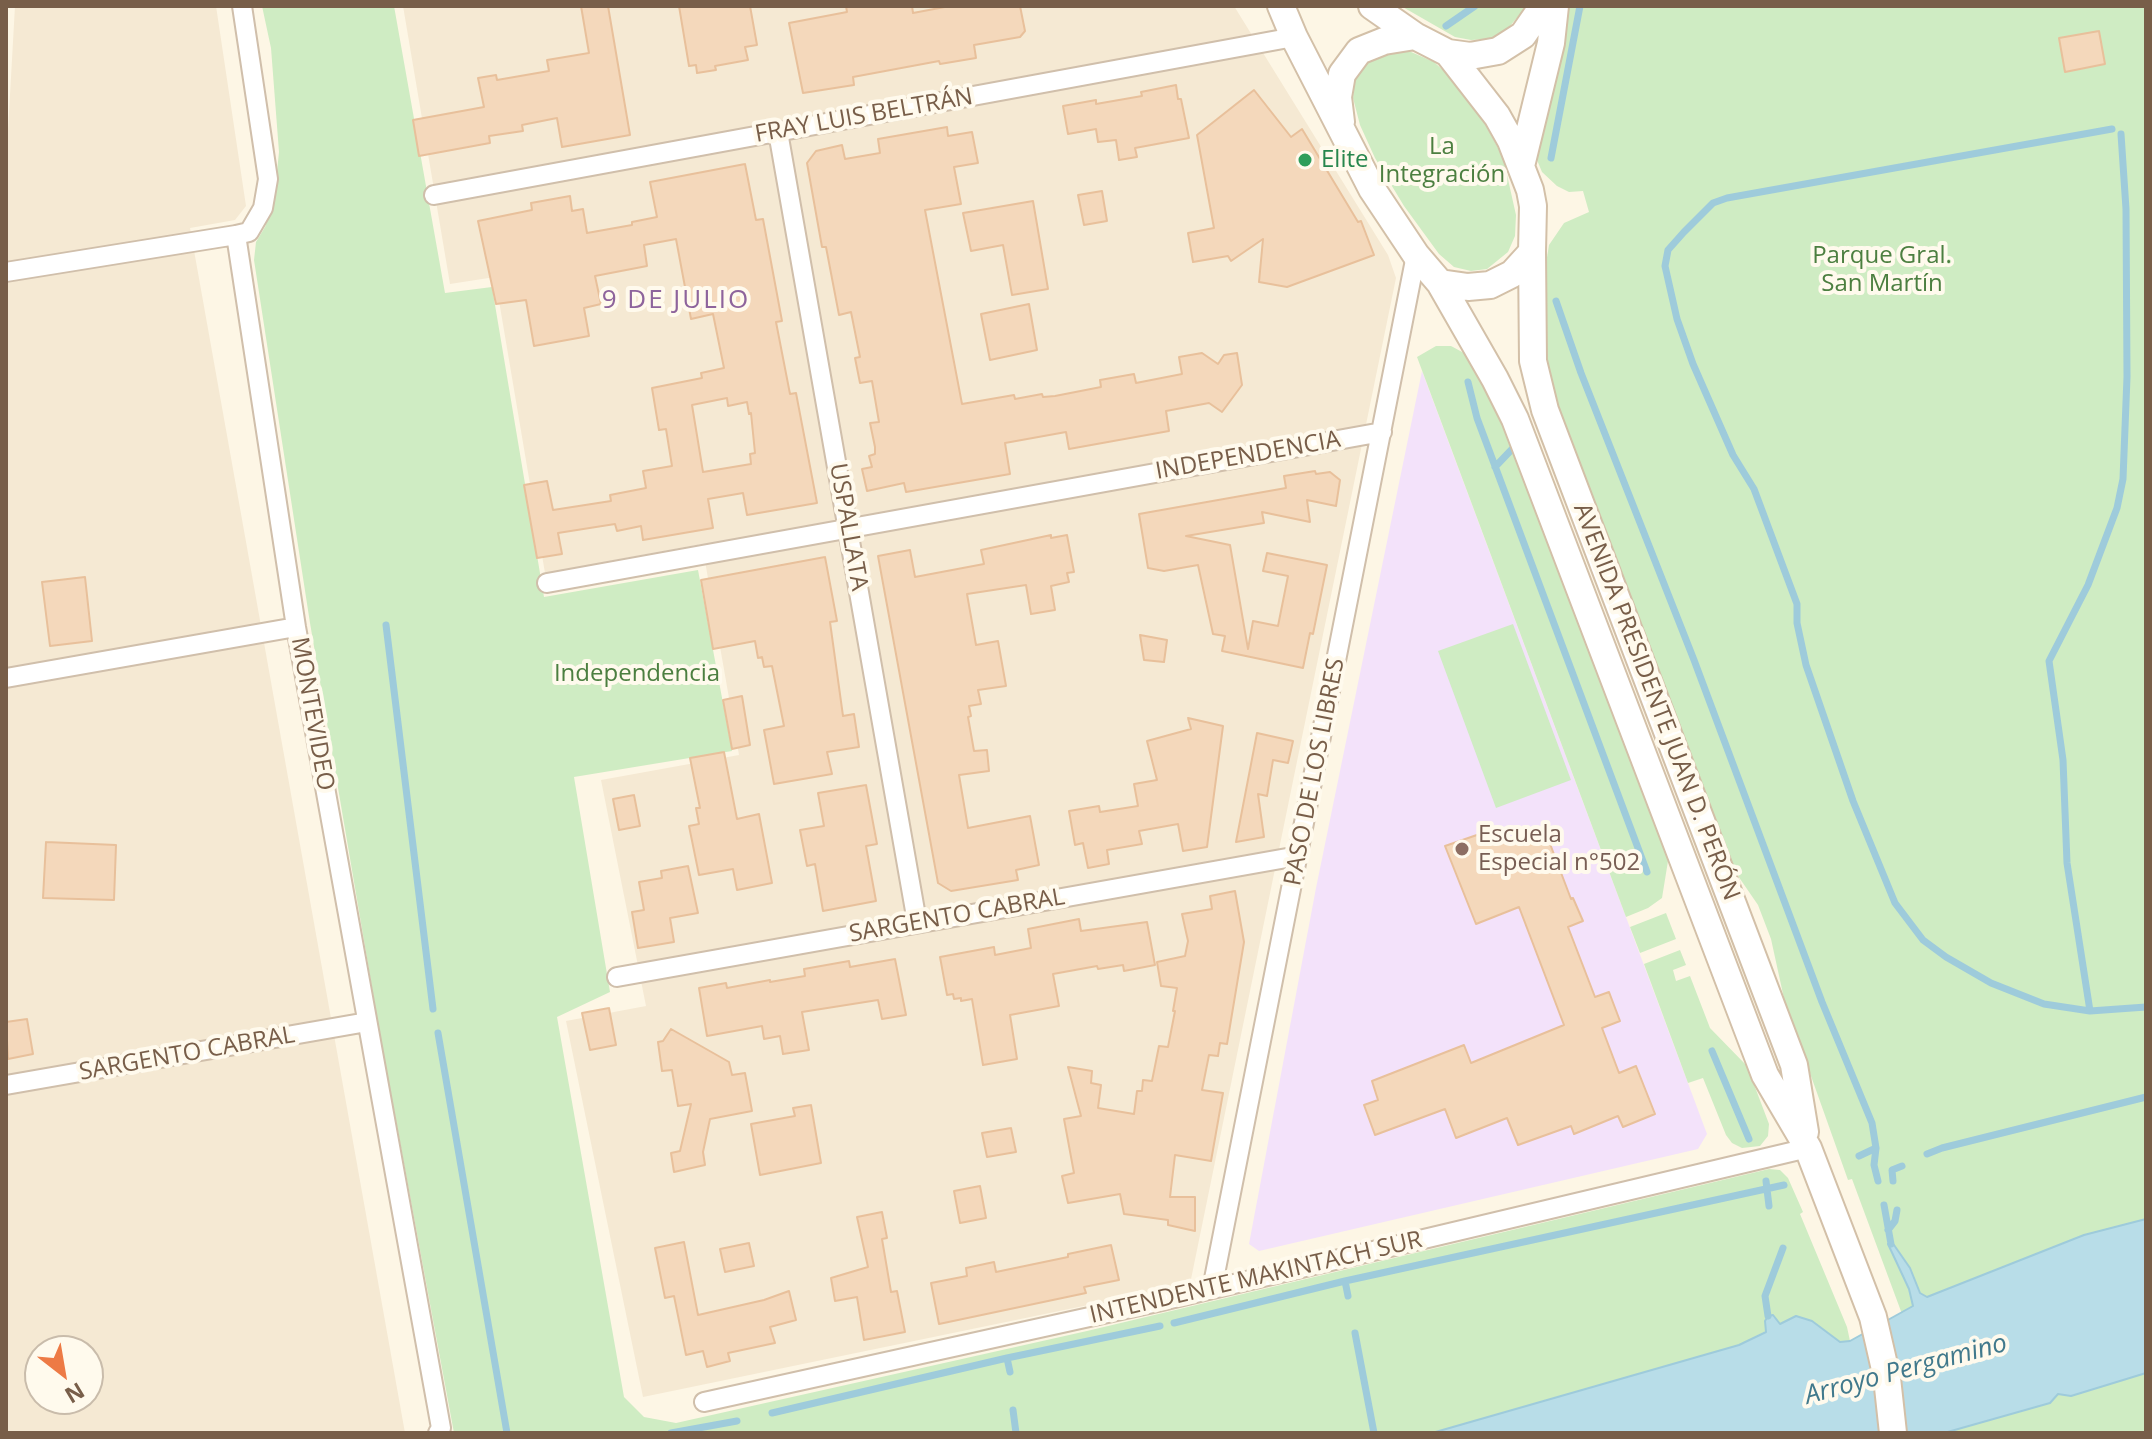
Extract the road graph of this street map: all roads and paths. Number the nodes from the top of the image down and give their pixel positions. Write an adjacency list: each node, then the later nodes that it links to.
1 (242, 6): 13 (street)
2 (1281, 6): 7 (main road, AVENIDA PRESIDENTE JUAN D. PERÓN)
3 (1372, 6): 6 (main road, AVENIDA PRESIDENTE JUAN D. PERÓN)
4 (1543, 6): 8 (main road)
5 (1555, 6): 11 (main road)
6 (1415, 36): 8 (main road, AVENIDA PRESIDENTE JUAN D. PERÓN); 10 (main road, AVENIDA PRESIDENTE JUAN D. PERÓN)
7 (1294, 37): 9 (street, FRAY LUIS BELTRÁN); 10 (main road, AVENIDA PRESIDENTE JUAN D. PERÓN)
8 (1448, 53): 11 (main road, AVENIDA PRESIDENTE JUAN D. PERÓN)
9 (778, 132): 12 (street, FRAY LUIS BELTRÁN); 19 (street, USPALLATA)
10 (1345, 137): 15 (main road, AVENIDA PRESIDENTE JUAN D. PERÓN)
11 (1521, 166): 14 (main road, AVENIDA PRESIDENTE JUAN D. PERÓN)
12 (434, 195)
13 (236, 235): 16 (street); 21 (street, MONTEVIDEO)
14 (1532, 252): 17 (main road); 28 (main road, AVENIDA PRESIDENTE JUAN D. PERÓN)
15 (1416, 255): 17 (main road, AVENIDA PRESIDENTE JUAN D. PERÓN); 18 (street, PASO DE LOS LIBRES)
16 (6, 272)
17 (1440, 283): 28 (main road, AVENIDA PRESIDENTE JUAN D. PERÓN)
18 (1382, 432): 19 (street, INDEPENDENCIA); 23 (street, PASO DE LOS LIBRES)
19 (848, 528): 20 (street, INDEPENDENCIA); 24 (street, USPALLATA)
20 (547, 583)
21 (296, 627): 22 (street); 26 (street, MONTEVIDEO)
22 (6, 678)
23 (1298, 856): 24 (street, SARGENTO CABRAL); 29 (street, PASO DE LOS LIBRES)
24 (917, 922): 25 (street, SARGENTO CABRAL)
25 (617, 977)
26 (367, 1022): 27 (street, SARGENTO CABRAL); 31 (street, MONTEVIDEO)
27 (6, 1085)
28 (1808, 1148): 29 (street, INTENDENTE MAKINTACH SUR); 32 (main road, AVENIDA PRESIDENTE JUAN D. PERÓN)
29 (1212, 1289): 30 (street, INTENDENTE MAKINTACH SUR)
30 (704, 1402)
31 (438, 1433)
32 (1893, 1433)

